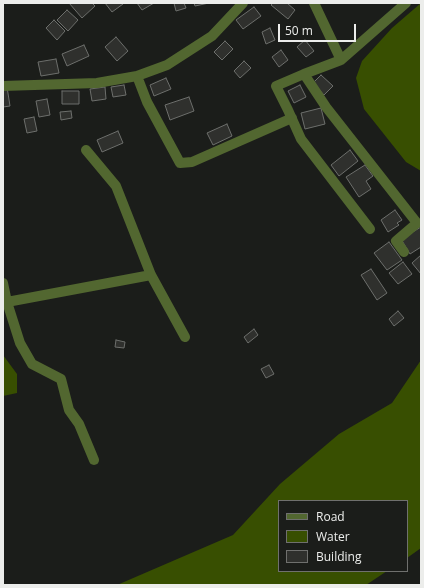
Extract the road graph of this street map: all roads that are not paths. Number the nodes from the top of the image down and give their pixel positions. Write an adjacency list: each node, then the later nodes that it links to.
1 (243, 3): 6 (street)
2 (314, 3): 4 (street)
3 (406, 3): 4 (street)
4 (342, 60): 5 (street)
5 (304, 74): 8 (street); 11 (street)
6 (137, 76): 7 (street); 8 (street)
7 (3, 86)
8 (292, 118): 10 (street)
9 (86, 150): 12 (street)
10 (370, 229)
11 (404, 252)
12 (151, 275): 14 (street); 15 (street)
13 (3, 283): 14 (street)
14 (7, 302): 16 (street)
15 (185, 337)
16 (94, 460)

